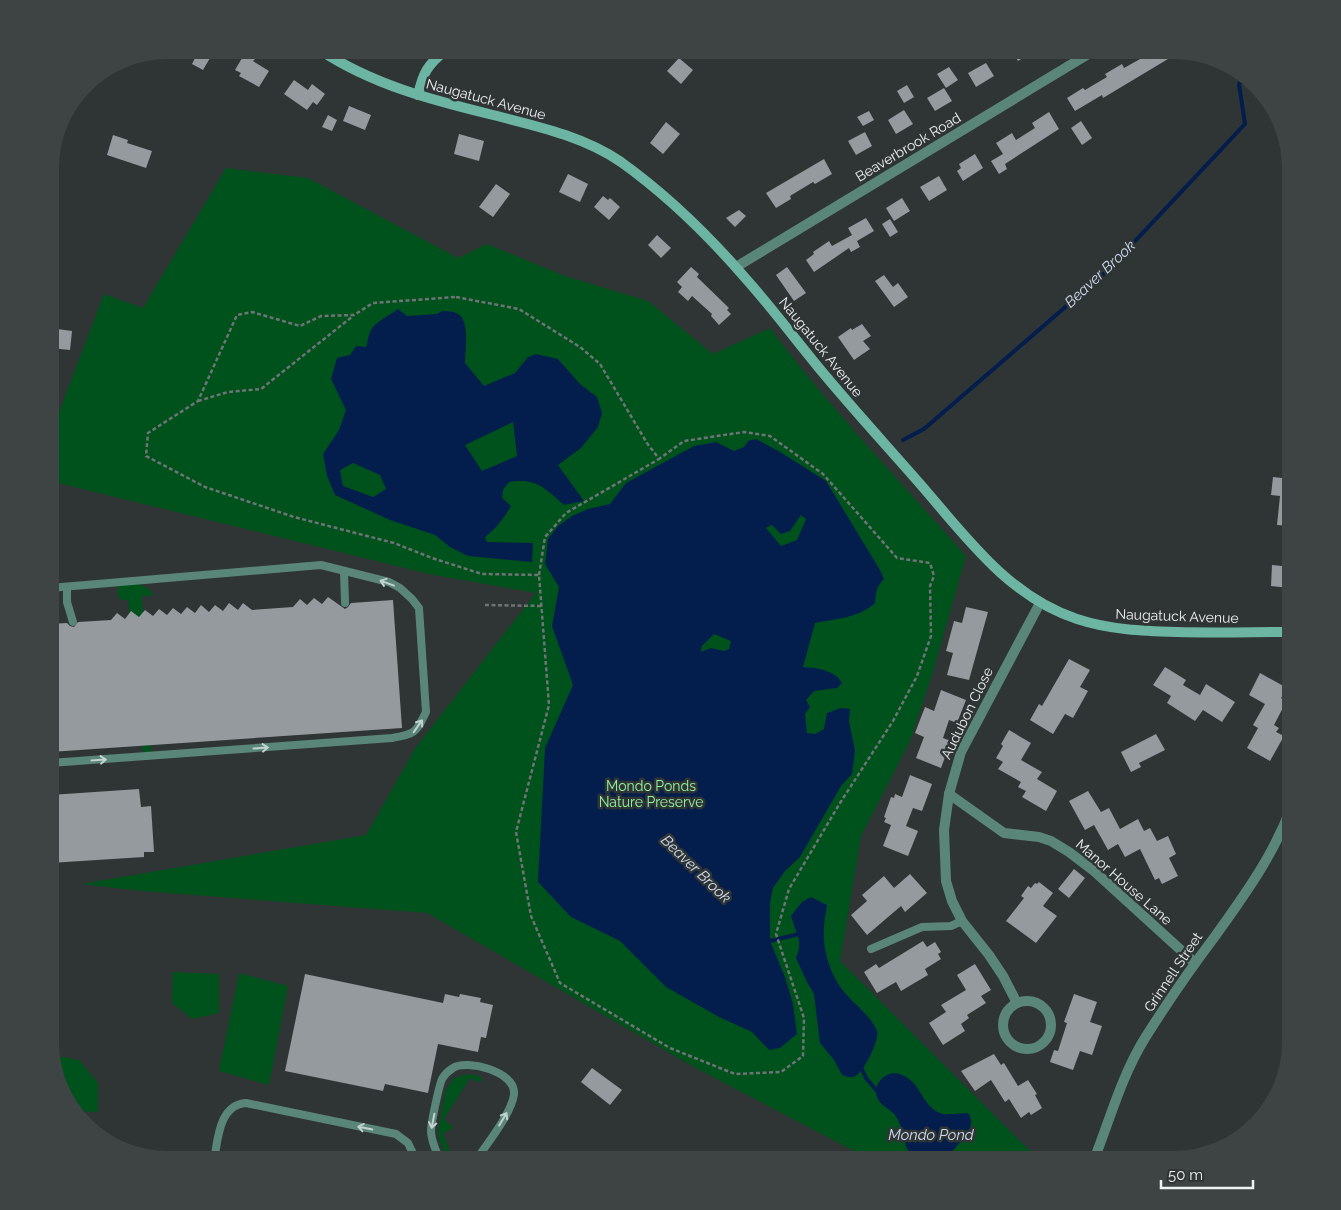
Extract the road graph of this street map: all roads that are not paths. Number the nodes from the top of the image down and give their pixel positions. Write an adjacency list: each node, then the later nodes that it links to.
1 (335, 59): 4 (main road, Naugatuck Avenue)
2 (435, 59): 4 (main road)
3 (1080, 59): 5 (street, Beaverbrook Road)
4 (418, 96): 5 (main road, Naugatuck Avenue)
5 (736, 267): 10 (main road, Naugatuck Avenue)
6 (344, 571): 8 (lane); 9 (lane); 13 (lane, one-way to 6)
7 (59, 587): 8 (lane)
8 (67, 587): 11 (lane)
9 (345, 603)
10 (1040, 603): 12 (main road, Naugatuck Avenue); 14 (street, Audubon Close)
11 (73, 622)
12 (1282, 632)
13 (59, 762)
14 (949, 794): 16 (street, Audubon Close); 18 (street, Manor House Lane)
15 (1282, 830): 18 (street, Grinnell Street)
16 (962, 921): 17 (lane); 19 (street, Audubon Close)
17 (871, 949)
18 (1195, 963): 24 (street, Grinnell Street)
19 (1017, 1003): 19 (street)
20 (216, 1151): 21 (lane, one-way to 20)
21 (412, 1151)
22 (437, 1151): 23 (lane, one-way to 22)
23 (482, 1151)
24 (1097, 1151)

